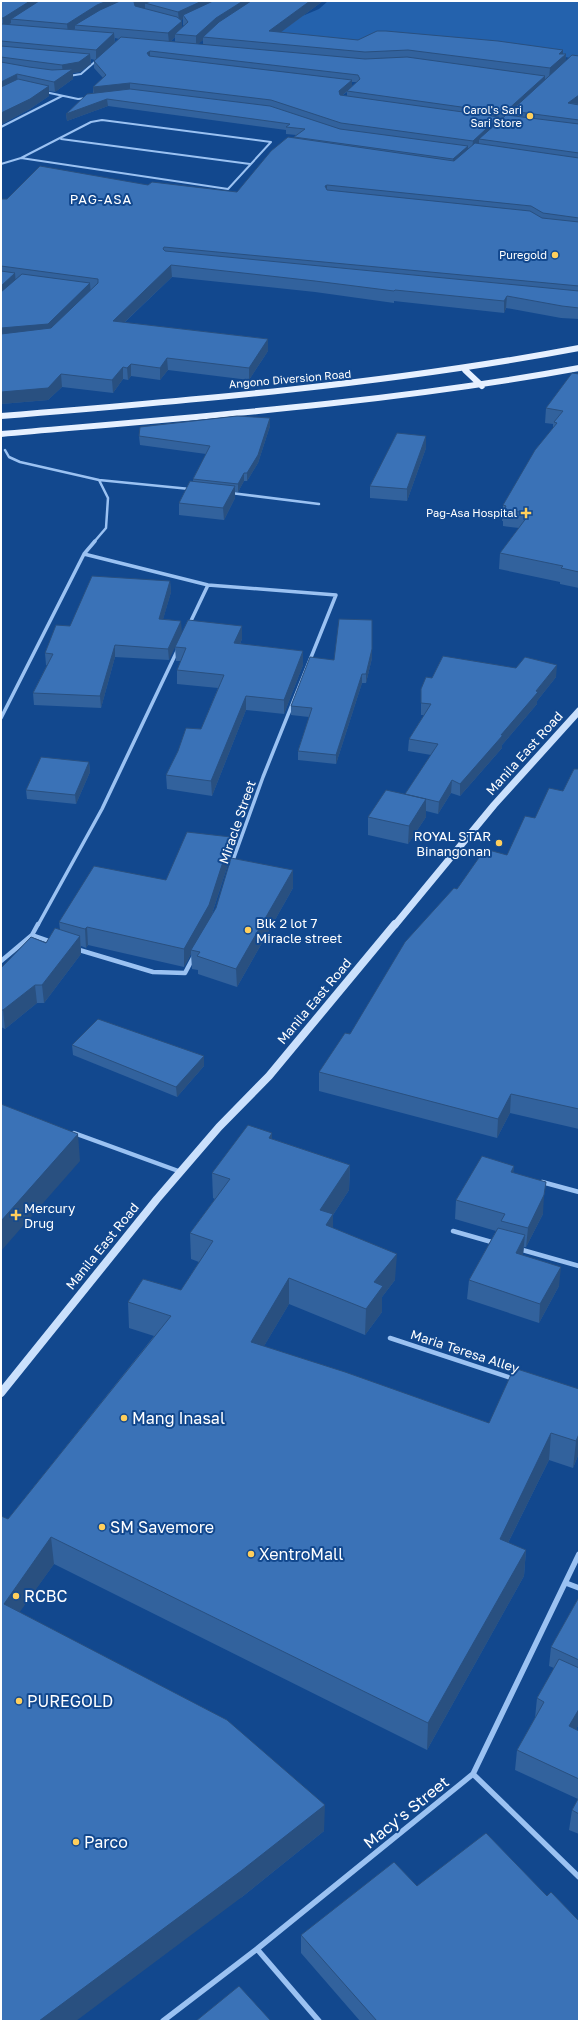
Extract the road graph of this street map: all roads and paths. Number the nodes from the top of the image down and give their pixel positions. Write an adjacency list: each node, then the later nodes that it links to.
1 (101, 57): 3 (street)
2 (87, 61): 3 (street)
3 (95, 62): 4 (street)
4 (66, 77)
5 (40, 91): 6 (street)
6 (62, 96): 7 (street); 8 (street)
7 (93, 97)
8 (1, 127)
9 (61, 138): 10 (street); 12 (street); 12 (street)
10 (20, 158): 11 (street); 12 (street)
11 (1, 164)
12 (250, 164)
13 (579, 348): 15 (main road, Angono Diversion Road)
14 (579, 368): 16 (main road)
15 (465, 370): 16 (main road); 17 (main road, Angono Diversion Road)
16 (482, 386): 18 (main road)
17 (1, 416)
18 (1, 434)
19 (6, 450): 20 (street)
20 (99, 480): 21 (street); 24 (street)
21 (194, 490)
22 (226, 493): 23 (street)
23 (318, 504)
24 (84, 554): 25 (street); 29 (street)
25 (208, 585): 26 (street); 30 (street, Miracle Street)
26 (188, 627)
27 (181, 641): 31 (street)
28 (579, 711): 37 (main road, Manila East Road)
29 (1, 718)
30 (232, 865)
31 (32, 936): 32 (street); 35 (street)
32 (54, 942)
33 (70, 947): 34 (street)
34 (196, 954)
35 (1, 961)
36 (67, 1131): 37 (street)
37 (181, 1172): 46 (main road, Manila East Road)
38 (536, 1180): 39 (street)
39 (579, 1192)
40 (453, 1231): 41 (street)
41 (498, 1243)
42 (512, 1248): 43 (street)
43 (579, 1266)
44 (390, 1338): 45 (street, Maria Teresa Alley)
45 (518, 1380)
46 (1, 1393)
47 (579, 1554): 48 (street, Macy's Street)
48 (566, 1583): 49 (street); 50 (street, Macy's Street)
49 (579, 1588)
50 (473, 1774): 51 (street); 52 (street, Macy's Street)
51 (579, 1877)
52 (257, 1948): 53 (street, Macy's Street); 54 (street)
53 (163, 2021)
54 (319, 2021)

